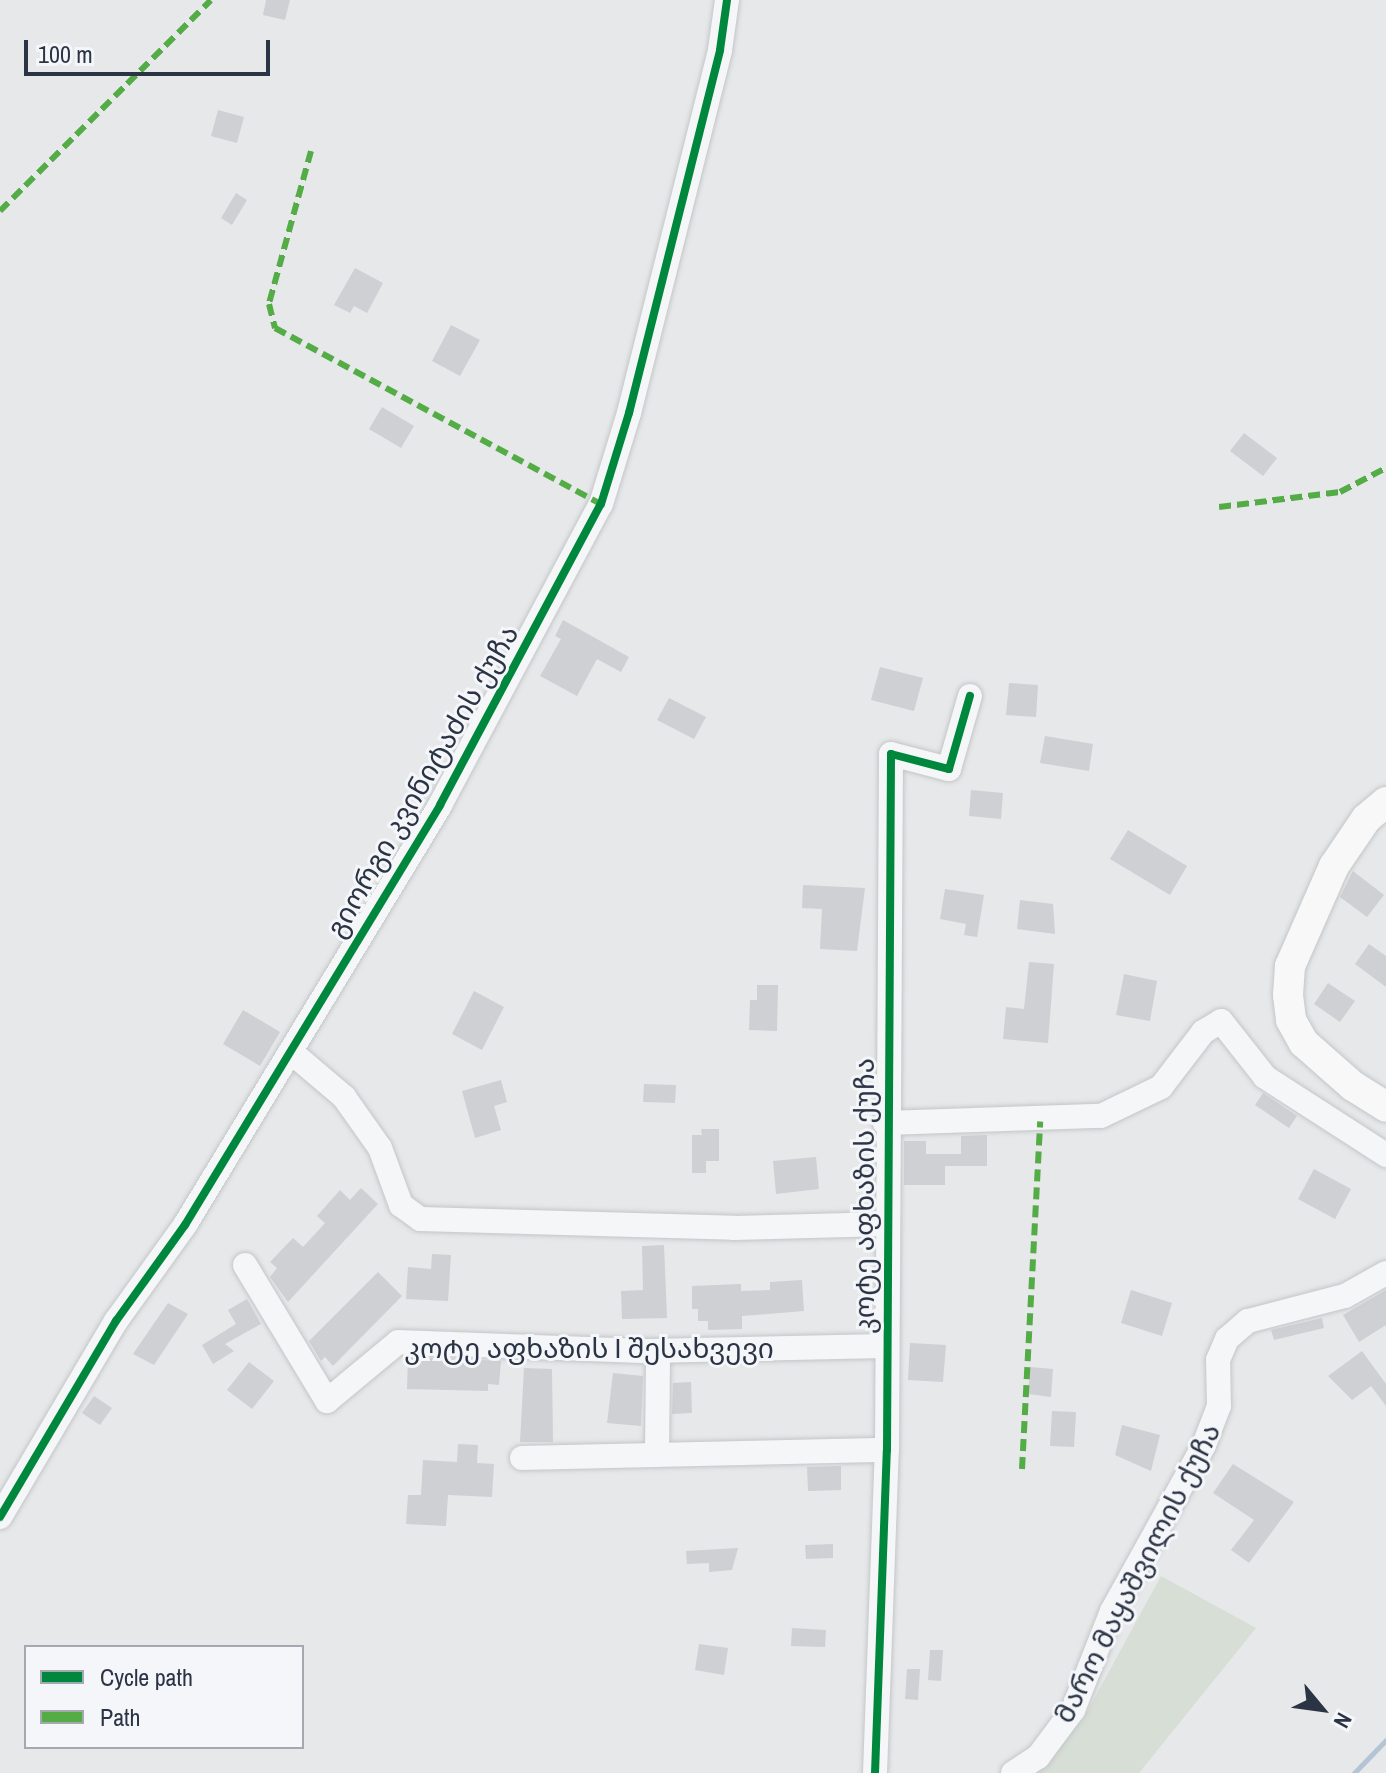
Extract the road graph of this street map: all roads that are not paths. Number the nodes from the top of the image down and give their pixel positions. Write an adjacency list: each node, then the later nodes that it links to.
1 (727, 0): 4 (street, გიორგი კვინიტაძის ქუჩა)
2 (970, 696): 6 (street, კოტე აფხაზის ქუჩა)
3 (1386, 802): 5 (main road)
4 (291, 1052): 8 (street); 16 (street, გიორგი კვინიტაძის ქუჩა)
5 (1386, 1107)
6 (885, 1123): 7 (street); 8 (street, კოტე აფხაზის ქუჩა)
7 (1386, 1155)
8 (887, 1224): 11 (street, კოტე აფხაზის ქუჩა)
9 (245, 1265): 12 (street, კოტე აფხაზის I შესახვევი)
10 (1386, 1273): 18 (street, მარო მაყაშვილის ქუჩა)
11 (885, 1346): 12 (street, კოტე აფხაზის I შესახვევი); 13 (street, კოტე აფხაზის ქუჩა)
12 (658, 1351): 14 (street)
13 (887, 1450): 14 (street); 17 (street, კოტე აფხაზის ქუჩა)
14 (657, 1455): 15 (street)
15 (522, 1458)
16 (0, 1517)
17 (875, 1773)
18 (1013, 1773)

